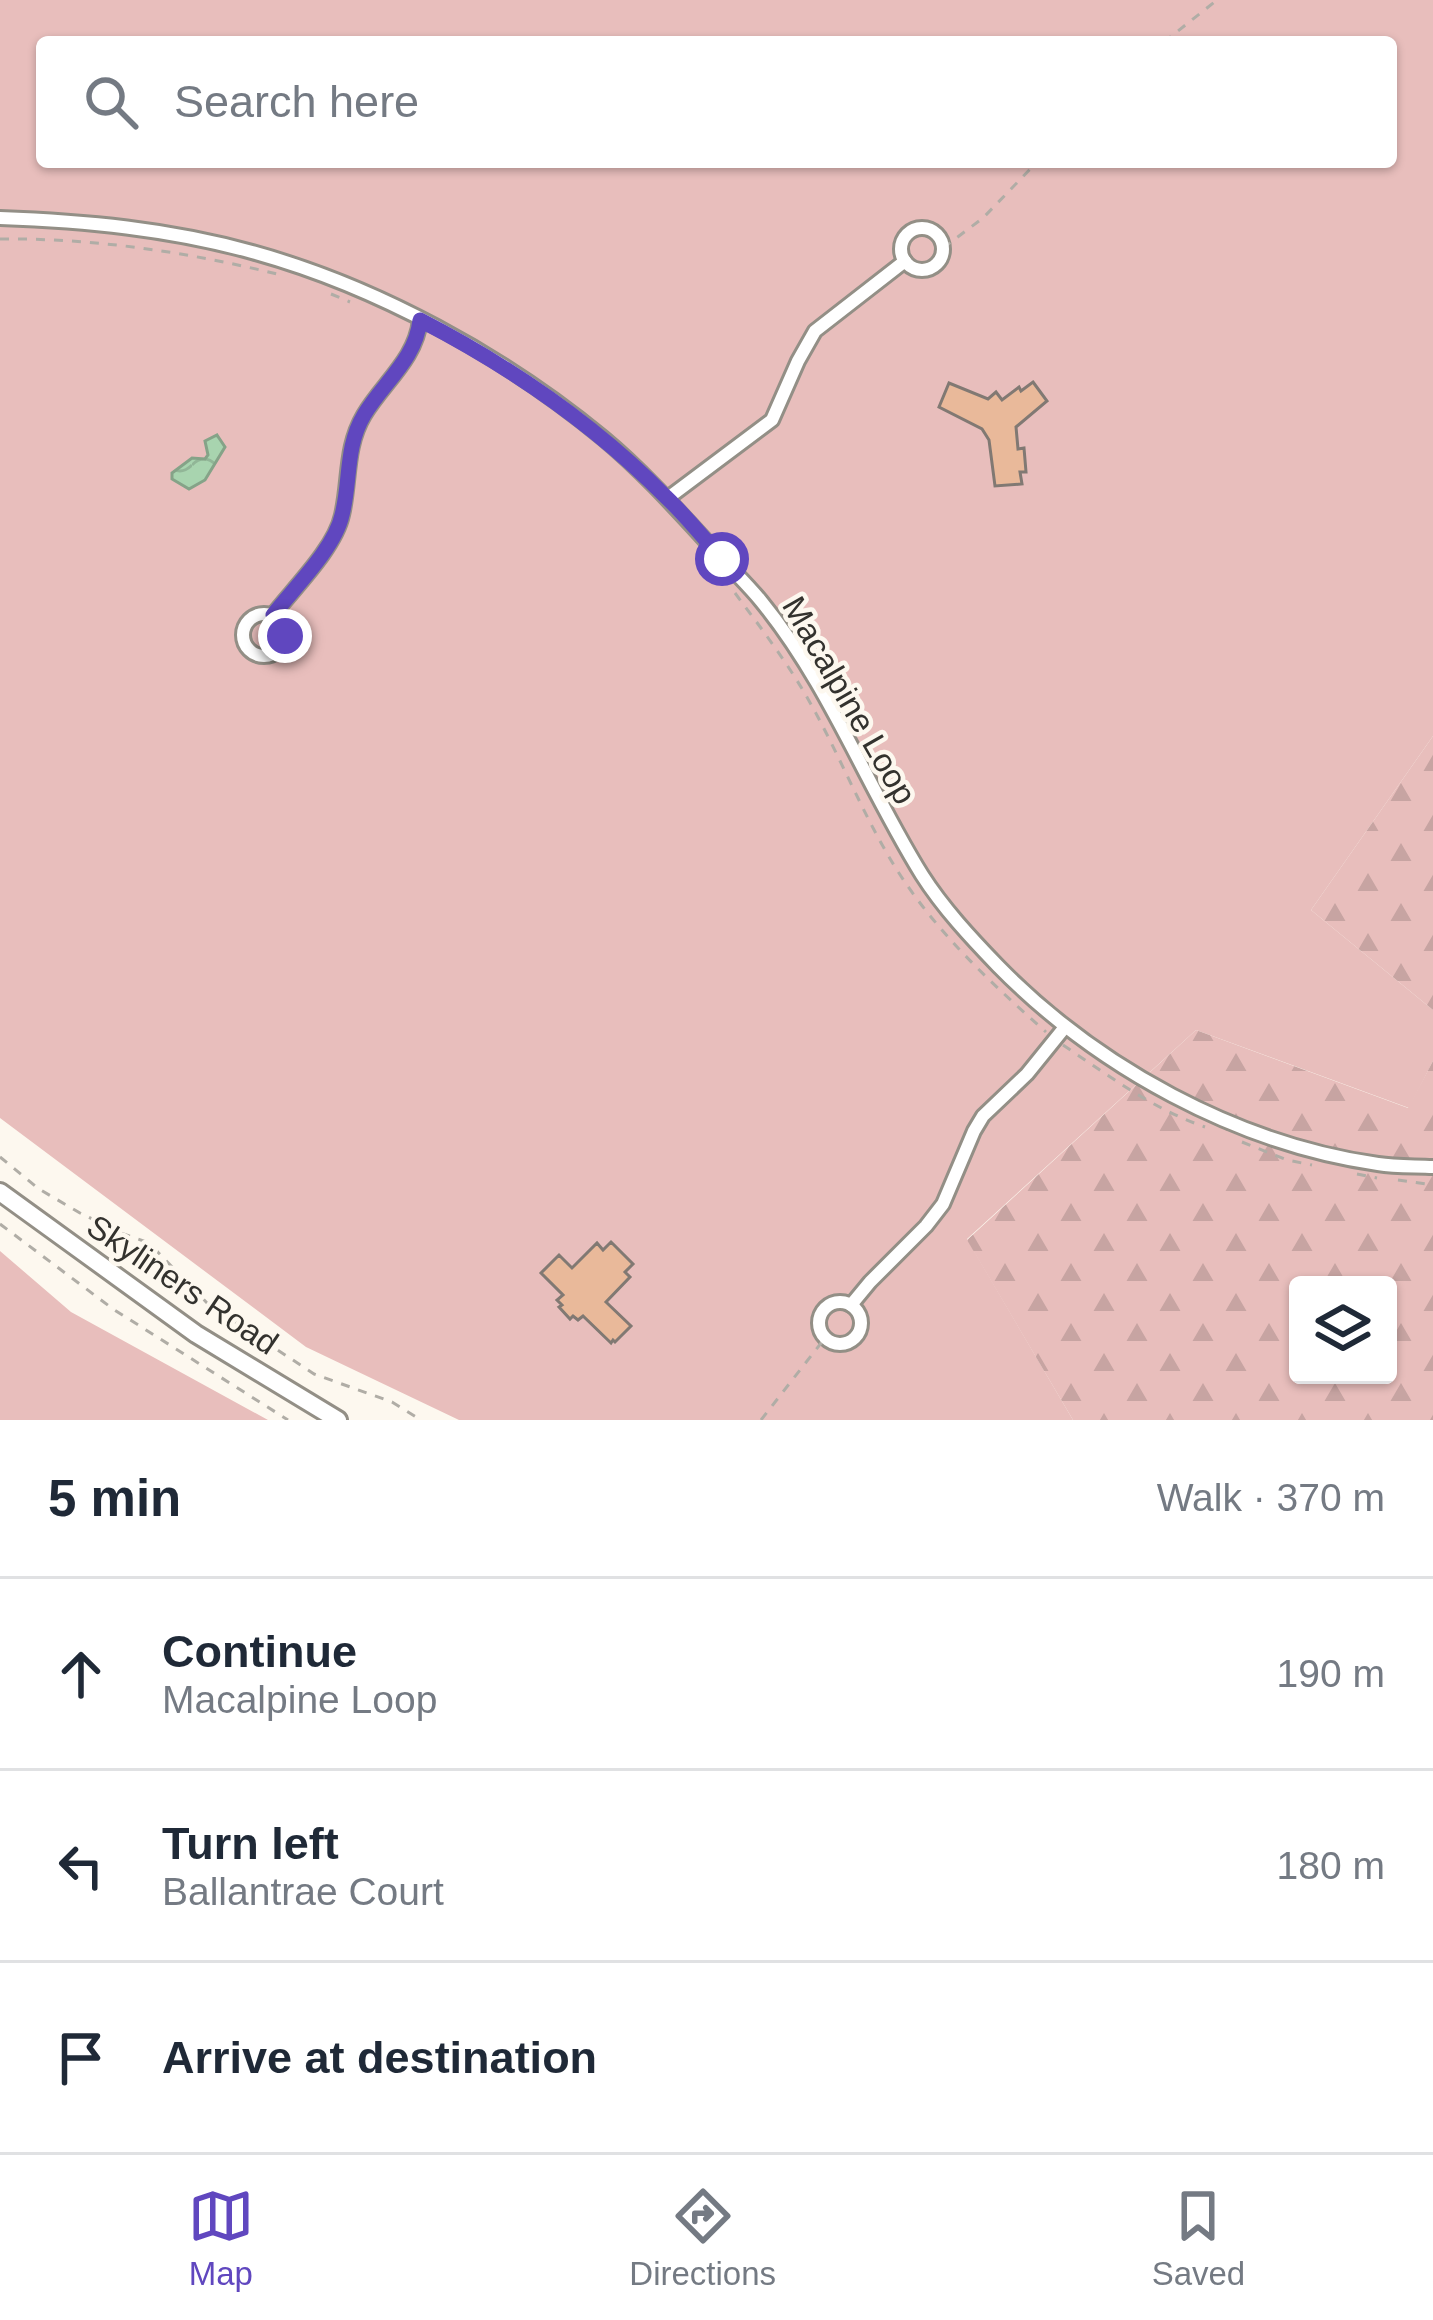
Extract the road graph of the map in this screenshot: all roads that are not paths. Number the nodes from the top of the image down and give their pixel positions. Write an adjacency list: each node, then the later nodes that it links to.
1 (0, 218): 3 (street, Macalpine Loop)
2 (905, 261): 2 (street); 4 (street)
3 (420, 320): 4 (street, Macalpine Loop); 5 (street)
4 (668, 498): 6 (street, Macalpine Loop)
5 (273, 615)
6 (1065, 1028): 7 (street, Macalpine Loop); 9 (street)
7 (1433, 1167)
8 (0, 1192): 10 (street, Skyliners Road)
9 (851, 1305): 9 (street)
10 (338, 1420)

